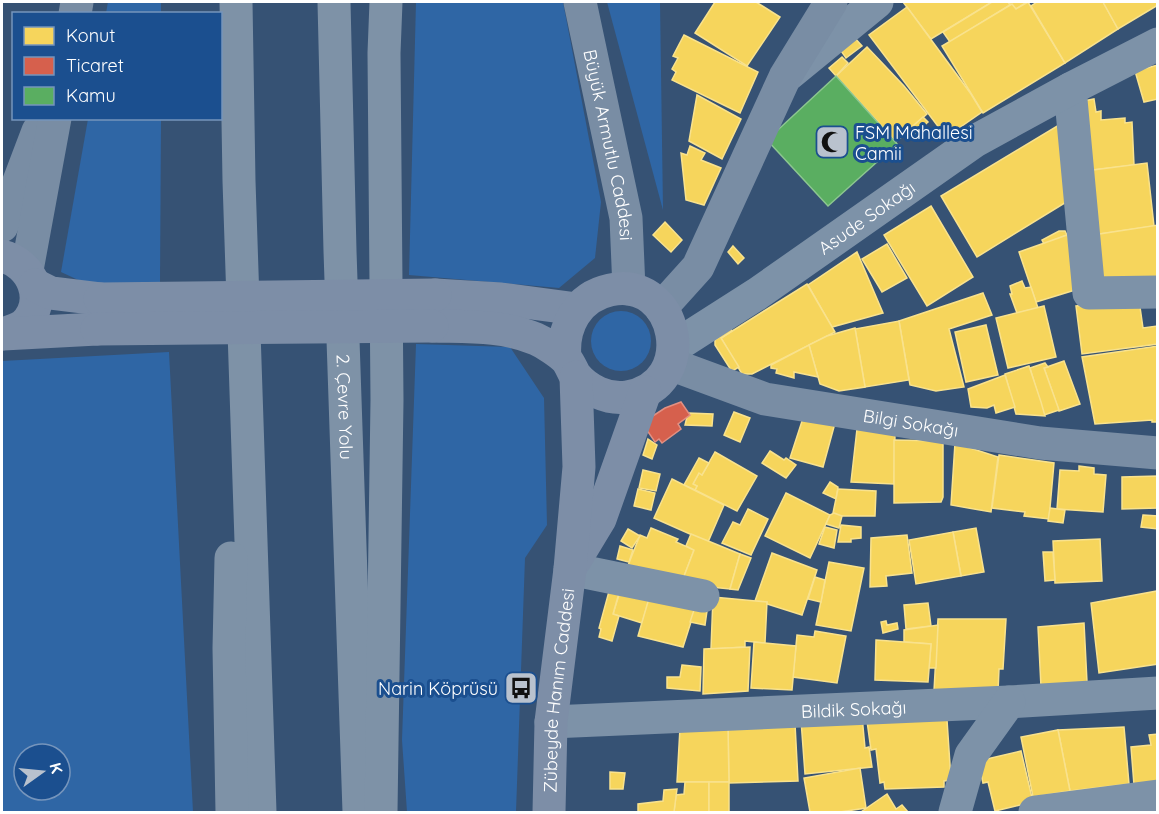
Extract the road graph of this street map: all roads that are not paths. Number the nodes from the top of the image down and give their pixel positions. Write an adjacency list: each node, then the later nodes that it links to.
1 (236, 2): 12 (highway)
2 (334, 2): 34 (highway, 2. Çevre Yolu)
3 (386, 2): 35 (highway)
4 (580, 2): 15 (street, Büyük Armutlu Caddesi)
5 (831, 2): 8 (street)
6 (877, 2): 8 (street)
7 (1158, 44): 9 (street, Asude Sokağı)
8 (785, 77): 17 (street)
9 (1070, 89): 16 (street); 22 (street, Asude Sokağı)
10 (42, 120): 13 (street)
11 (56, 120): 14 (street)
12 (239, 181): 32 (highway); 33 (highway)
13 (2, 226)
14 (21, 270): 20 (main road); 21 (main road)
15 (629, 289): 17 (main road); 18 (main road)
16 (1158, 292)
17 (662, 308): 22 (main road)
18 (577, 309): 19 (main road); 23 (main road)
19 (434, 311): 20 (main road, bridge); 23 (main road)
20 (98, 314): 21 (main road)
21 (2, 334)
22 (672, 355): 24 (main road); 25 (street, Bilgi Sokağı)
23 (571, 368): 24 (main road); 26 (main road, Zübeyde Hanım Caddesi)
24 (645, 392): 26 (main road)
25 (1158, 453)
26 (570, 569): 27 (street); 30 (main road, Zübeyde Hanım Caddesi)
27 (703, 596)
28 (1158, 693): 29 (street, Bildik Sokağı)
29 (1009, 702): 30 (street, Bildik Sokağı); 37 (street)
30 (551, 722): 36 (main road, Zübeyde Hanım Caddesi)
31 (1158, 796): 38 (street)
32 (232, 813)
33 (260, 813)
34 (359, 813)
35 (381, 813)
36 (549, 813)
37 (956, 813)
38 (1035, 813)

